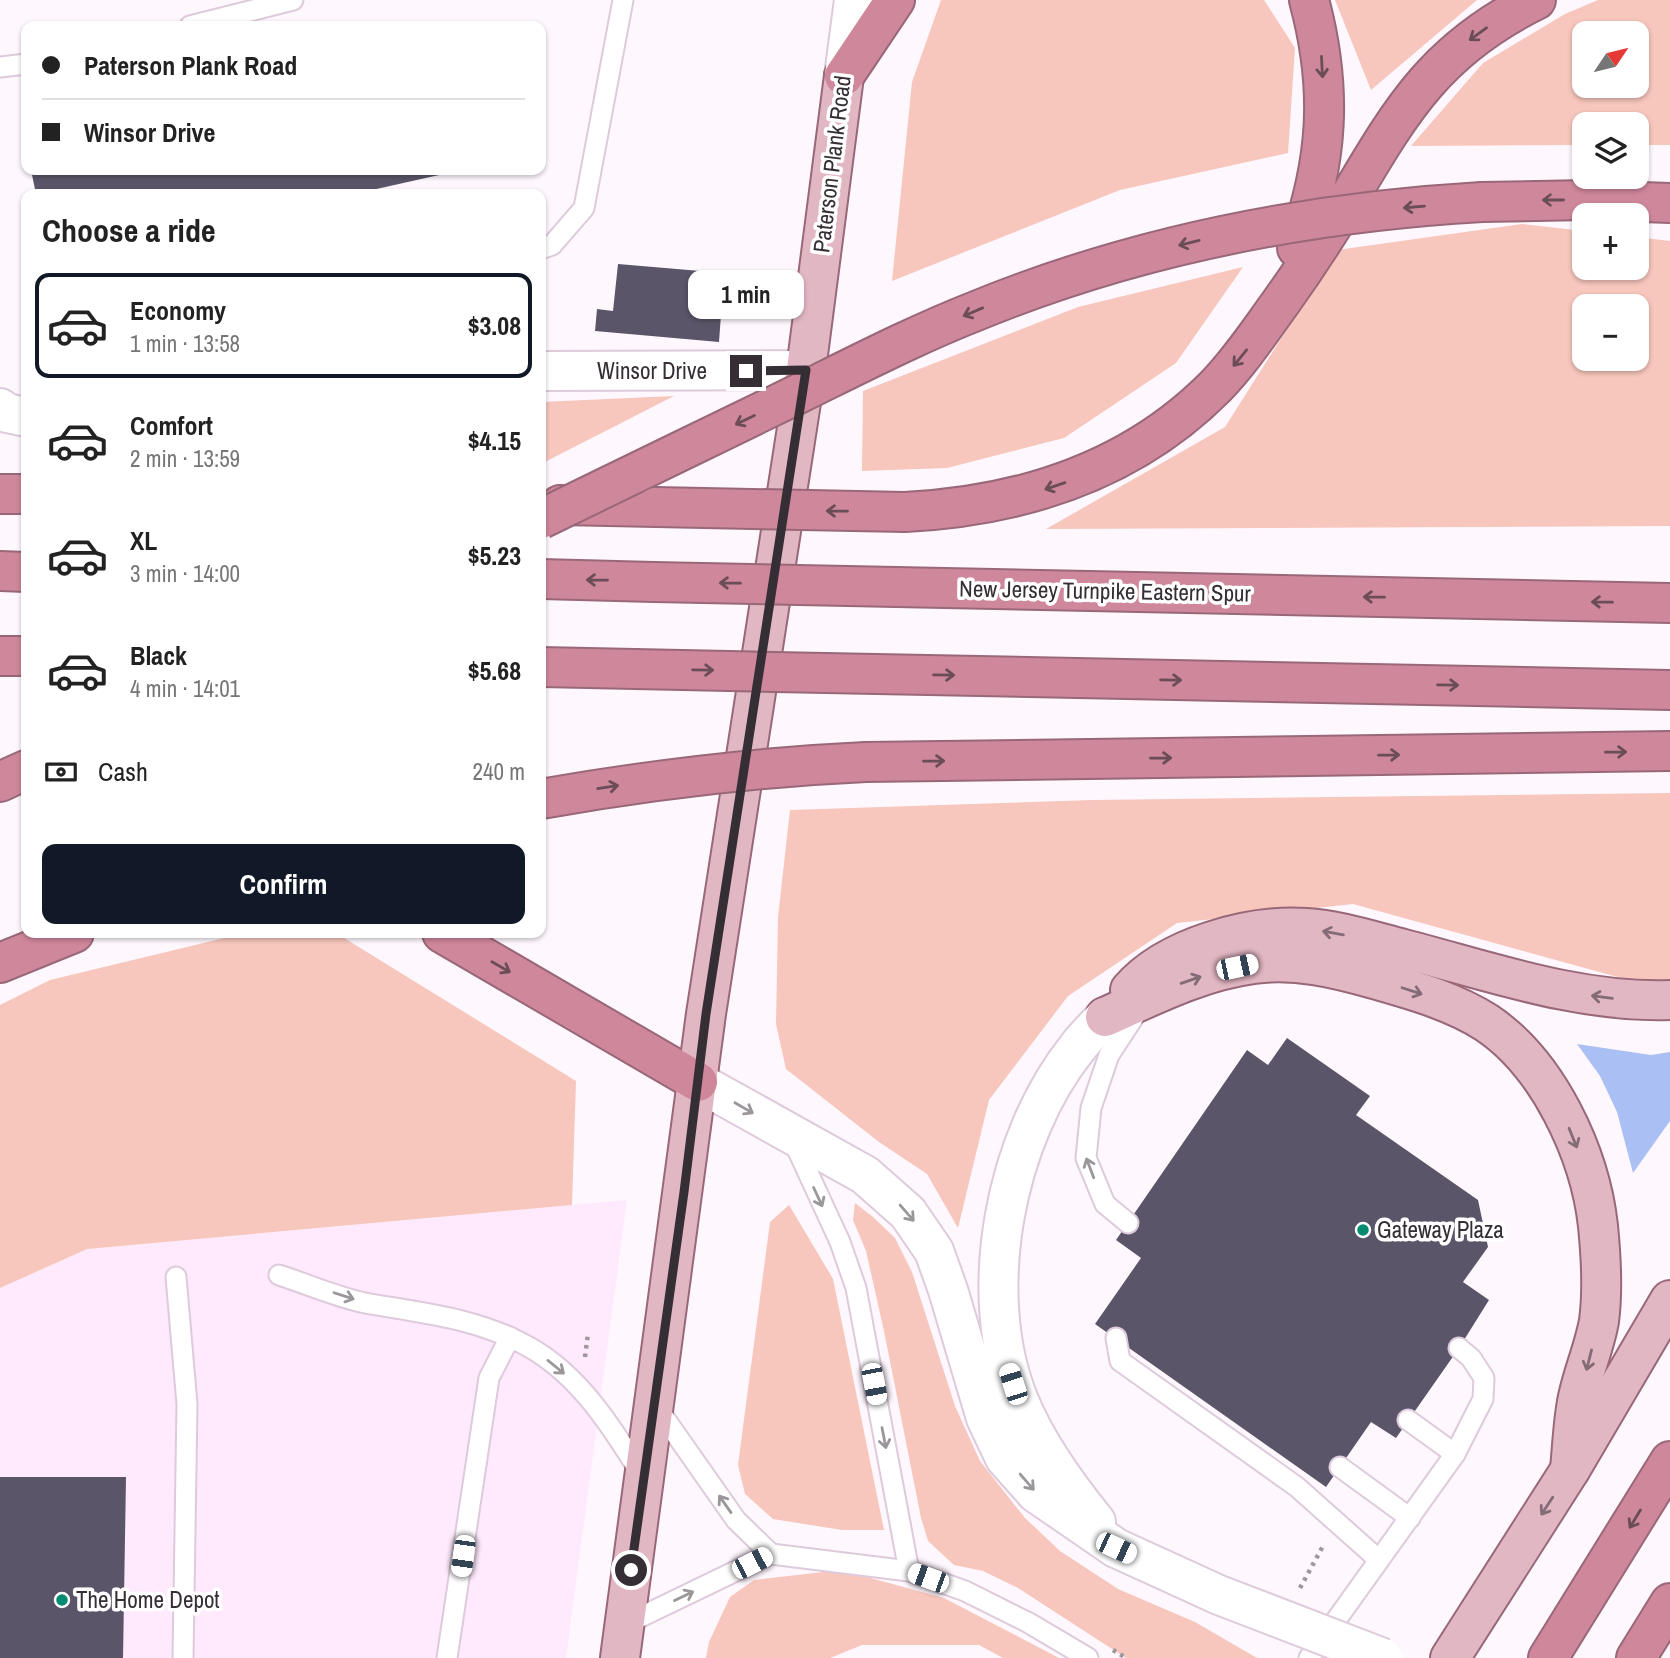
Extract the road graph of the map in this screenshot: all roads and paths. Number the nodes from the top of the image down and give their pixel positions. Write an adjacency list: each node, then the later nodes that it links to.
1 (293, 0): 7 (lane)
2 (624, 0): 12 (lane)
3 (854, 0): 10 (street, Paterson Plank Road)
4 (895, 0): 10 (highway)
5 (1308, 0): 13 (highway, one-way to 13)
6 (1536, 0): 13 (highway, one-way to 13)
7 (210, 21)
8 (21, 65): 9 (lane)
9 (0, 68)
10 (844, 76): 14 (main road, Paterson Plank Road)
11 (1670, 203): 21 (highway, one-way to 21, bridge)
12 (546, 247)
13 (1280, 303): 20 (highway, one-way to 20, bridge)
14 (806, 370): 15 (street, Winsor Drive); 42 (main road, Paterson Plank Road)
15 (546, 371)
16 (0, 408): 17 (street)
17 (21, 416)
18 (0, 494): 19 (highway)
19 (21, 494)
20 (546, 504)
21 (546, 517)
22 (0, 571): 23 (highway)
23 (21, 572)
24 (546, 579): 25 (highway, New Jersey Turnpike Eastern Spur, one-way to 24, bridge)
25 (1670, 604)
26 (0, 656): 27 (highway)
27 (21, 656)
28 (546, 667): 29 (highway, one-way to 29, bridge)
29 (1670, 690)
30 (1670, 751): 35 (highway, one-way to 30, bridge)
31 (0, 756): 32 (highway)
32 (21, 758)
33 (21, 772): 34 (highway)
34 (0, 782)
35 (546, 798)
36 (62, 938): 38 (highway)
37 (451, 938): 42 (highway, one-way to 42)
38 (0, 963)
39 (1146, 999): 41 (main road); 44 (lane, one-way to 39); 58 (main road, one-way to 58)
40 (1670, 1000): 41 (main road, one-way to 41)
41 (1105, 1017): 61 (street)
42 (698, 1082): 43 (street, one-way to 43); 53 (main road, Paterson Plank Road)
43 (790, 1134): 61 (street, one-way to 61); 64 (lane, one-way to 64)
44 (1128, 1223)
45 (279, 1275): 49 (lane, one-way to 49)
46 (176, 1277): 68 (lane)
47 (1670, 1300): 58 (main road)
48 (589, 1333): 52 (path)
49 (510, 1337): 59 (lane, one-way to 59); 69 (lane)
50 (1116, 1338): 63 (lane)
51 (1460, 1348): 55 (lane)
52 (585, 1361)
53 (654, 1404): 59 (main road, Paterson Plank Road); 62 (lane, one-way to 53)
54 (1408, 1420): 55 (lane)
55 (1455, 1454): 60 (lane)
56 (1670, 1461): 75 (highway, one-way to 75)
57 (1340, 1467): 60 (lane)
58 (1570, 1471): 74 (main road, one-way to 74)
59 (644, 1479): 66 (main road, Paterson Plank Road)
60 (1410, 1518): 63 (lane)
61 (1116, 1548): 73 (street, bridge)
62 (771, 1553): 64 (lane); 66 (lane, one-way to 62)
63 (1379, 1560): 72 (lane)
64 (909, 1571): 70 (lane)
65 (1670, 1603): 76 (highway)
66 (621, 1642)
67 (1110, 1647): 71 (path)
68 (183, 1658)
69 (447, 1658)
70 (1087, 1658)
71 (1126, 1658)
72 (1309, 1658)
73 (1383, 1658)
74 (1450, 1658)
75 (1548, 1658)
76 (1636, 1658)

